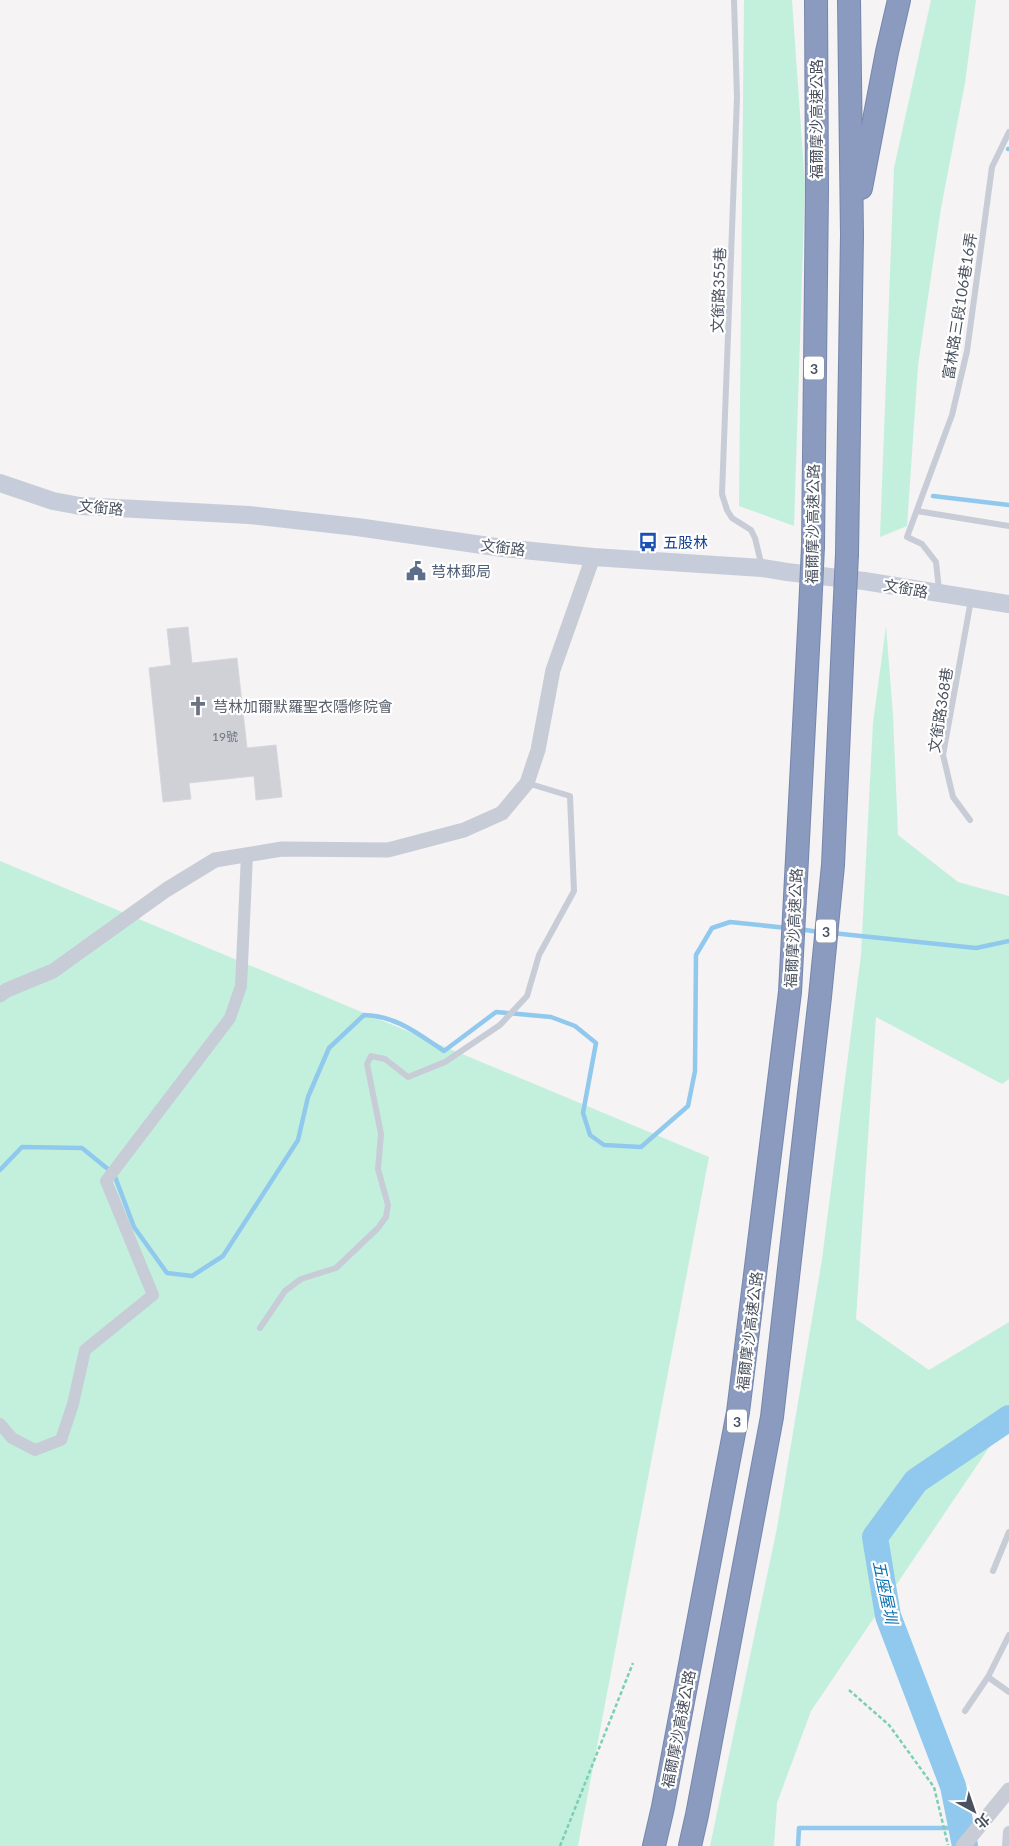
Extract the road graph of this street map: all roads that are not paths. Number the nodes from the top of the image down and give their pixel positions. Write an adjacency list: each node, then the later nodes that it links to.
1 (734, 0): 13 (lane, 文銜路355巷)
2 (802, 0): 7 (highway)
3 (816, 0): 7 (highway, 福爾摩沙高速公路 / 3)
4 (849, 0): 8 (highway, 福爾摩沙高速公路 / 3)
5 (899, 0): 8 (highway)
6 (1009, 132): 10 (lane, 富林路三段106巷16弄)
7 (817, 189): 32 (highway, 福爾摩沙高速公路 / 3, bridge)
8 (852, 235): 33 (highway, 福爾摩沙高速公路 / 3, bridge)
9 (0, 484): 12 (main road, 文銜路)
10 (917, 510): 11 (lane); 14 (lane, 富林路三段106巷16弄)
11 (1009, 526)
12 (593, 557): 13 (main road, 文銜路); 17 (street)
13 (762, 568): 14 (main road, 文銜路)
14 (938, 594): 15 (main road, 文銜路)
15 (971, 598): 16 (main road, 文銜路); 18 (lane, 文銜路368巷)
16 (1009, 604)
17 (527, 783): 19 (street); 21 (lane)
18 (970, 820)
19 (246, 855): 20 (street); 22 (street)
20 (0, 995)
21 (260, 1328)
22 (0, 1424)
23 (1009, 1532): 24 (lane)
24 (1008, 1540): 25 (lane)
25 (993, 1571)
26 (1009, 1635): 27 (lane)
27 (988, 1676): 28 (lane); 29 (lane)
28 (1009, 1692)
29 (965, 1711)
30 (1009, 1790): 34 (street)
31 (1009, 1832): 35 (street)
32 (654, 1846)
33 (690, 1846)
34 (963, 1846)
35 (1008, 1846)

